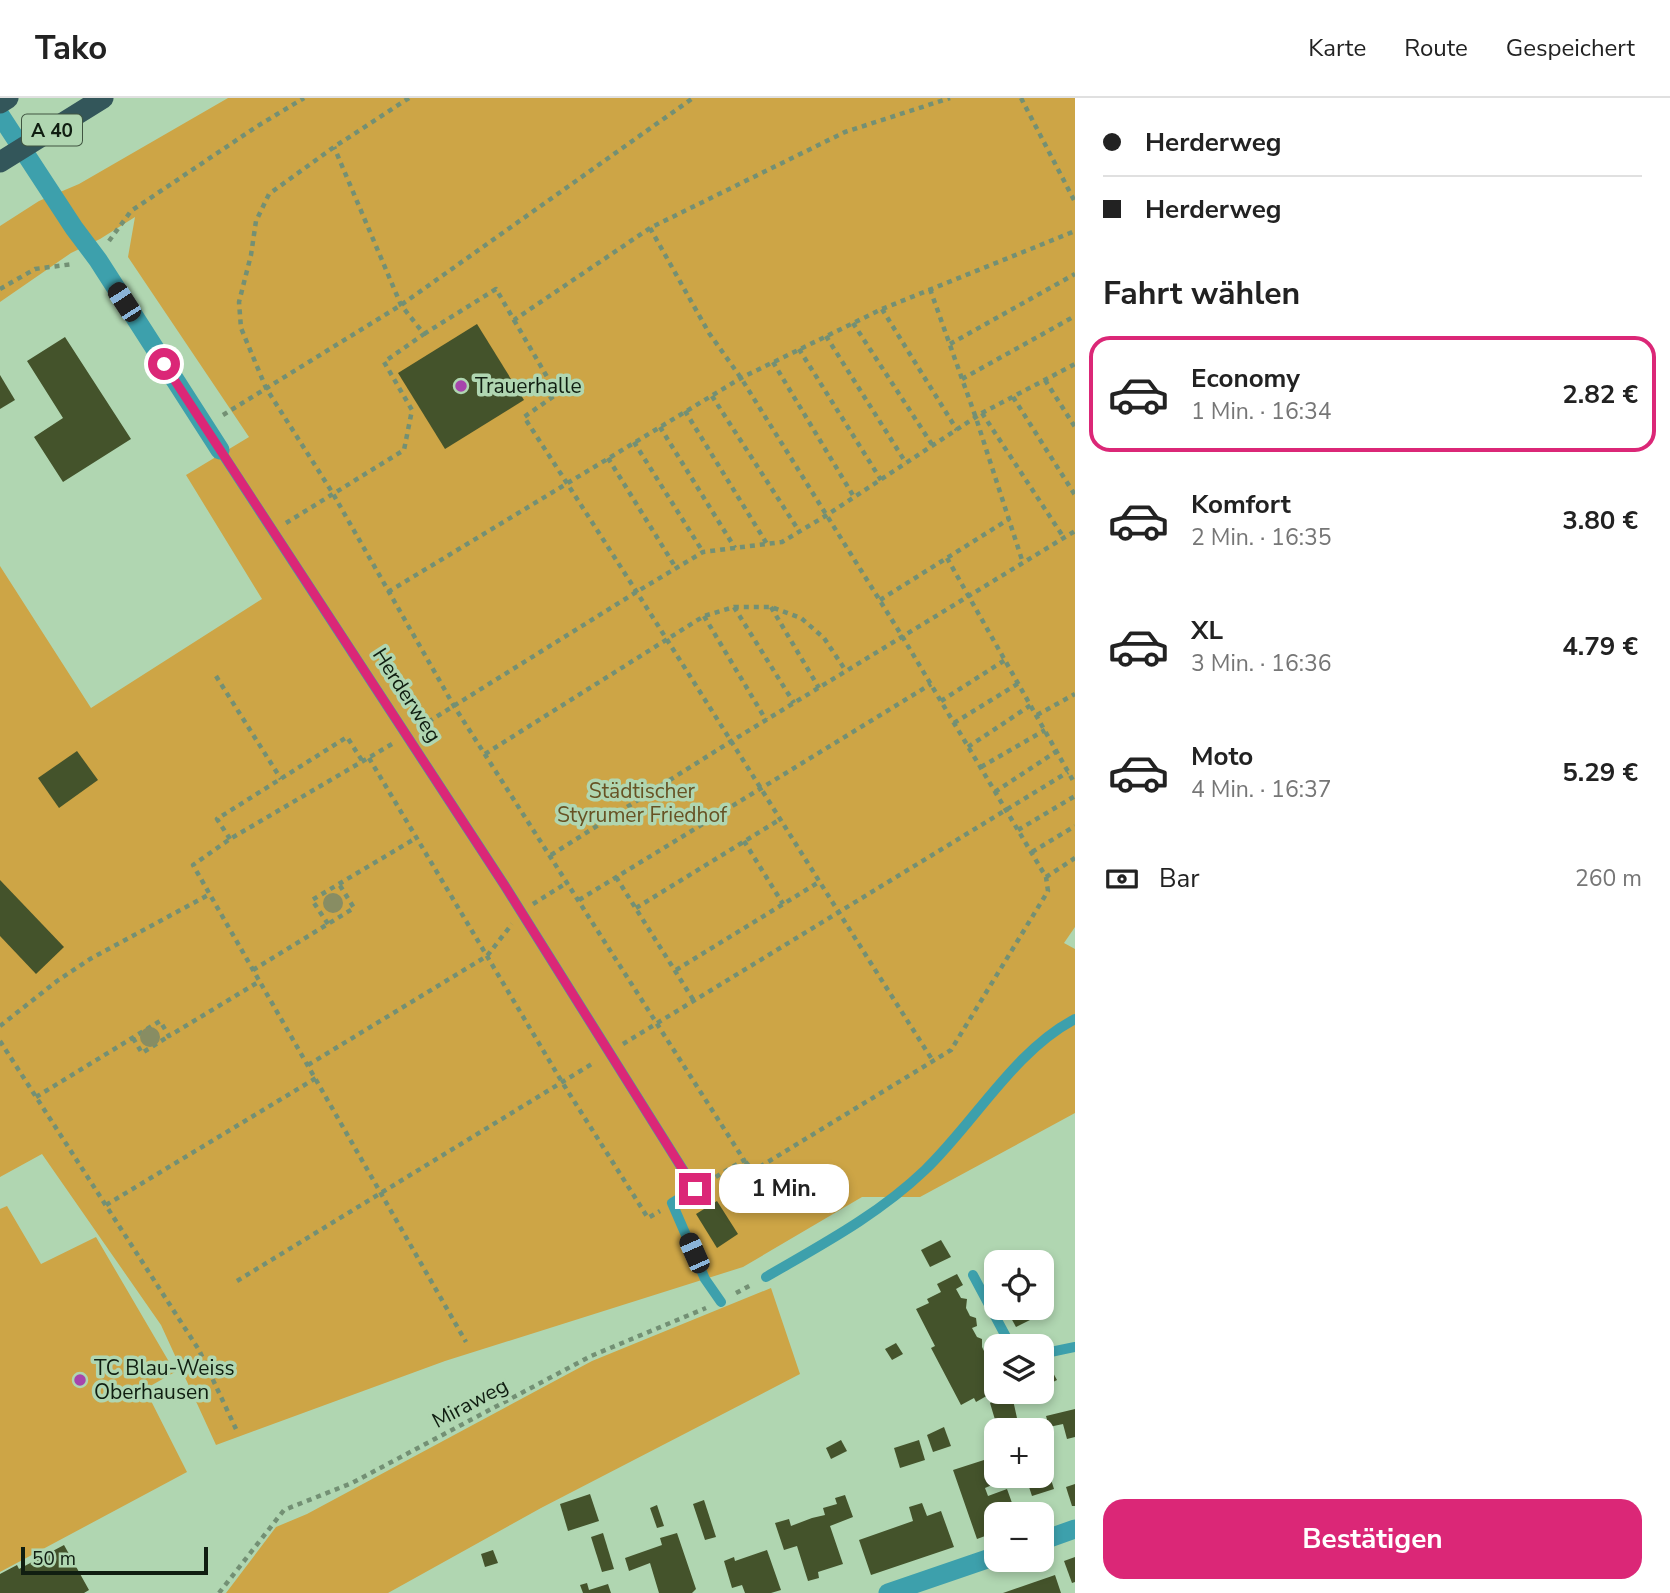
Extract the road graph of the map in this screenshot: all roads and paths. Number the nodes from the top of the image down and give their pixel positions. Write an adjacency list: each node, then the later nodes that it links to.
1 (8, 98): 8 (highway, A 40)
2 (103, 98): 11 (highway, A 40)
3 (304, 98): 15 (path)
4 (409, 98): 10 (path)
5 (693, 98): 19 (path)
6 (950, 98): 13 (path)
7 (1021, 98): 12 (path)
8 (0, 103)
9 (0, 115): 15 (street, Herderweg)
10 (334, 147): 19 (path); 33 (path)
11 (0, 162)
12 (1075, 202)
13 (650, 228): 22 (path); 30 (path)
14 (1075, 231): 18 (path)
15 (97, 260): 17 (path); 39 (street, Herderweg)
16 (1075, 274): 26 (path)
17 (0, 289)
18 (930, 289): 20 (path); 26 (path)
19 (401, 305): 24 (path); 33 (path)
20 (882, 309): 23 (path); 42 (path)
21 (1075, 316): 31 (path)
22 (514, 320): 24 (path); 49 (path)
23 (852, 323): 25 (path); 44 (path)
24 (424, 334): 50 (path)
25 (826, 336): 27 (path); 47 (path)
26 (950, 344): 31 (path)
27 (799, 349): 28 (path); 48 (path)
28 (773, 362): 30 (path); 52 (path)
29 (1075, 364): 32 (path)
30 (741, 378): 34 (path); 53 (path)
31 (962, 379): 38 (path)
32 (1045, 380): 35 (path); 41 (path)
33 (266, 388): 39 (path); 50 (path)
34 (712, 396): 36 (path); 56 (path)
35 (1013, 397): 37 (path); 51 (path)
36 (685, 411): 40 (path); 59 (path)
37 (982, 412): 38 (path); 58 (path)
38 (976, 418): 42 (path); 54 (path)
39 (204, 426): 45 (street, Herderweg)
40 (660, 427): 43 (path); 60 (path)
41 (1075, 427)
42 (957, 430): 44 (path)
43 (634, 442): 46 (path); 61 (path)
44 (933, 446): 47 (path)
45 (220, 450): 55 (lane, Herderweg)
46 (608, 458): 49 (path); 64 (path)
47 (906, 463): 48 (path)
48 (881, 480): 52 (path)
49 (567, 482): 65 (path); 66 (path)
50 (332, 492): 55 (path); 66 (path)
51 (1075, 495)
52 (854, 497): 53 (path)
53 (827, 515): 56 (path); 68 (path)
54 (1009, 519): 62 (path); 63 (path)
55 (273, 531): 89 (lane, Herderweg)
56 (799, 531): 59 (path)
57 (1075, 531): 58 (path)
58 (1064, 538): 63 (path)
59 (767, 544): 60 (path)
60 (735, 548): 61 (path)
61 (703, 552): 64 (path)
62 (947, 558): 67 (path); 68 (path)
63 (1024, 562): 67 (path)
64 (676, 568): 65 (path)
65 (638, 590): 73 (path); 84 (path)
66 (388, 592): 84 (path)
67 (969, 596): 72 (path); 74 (path)
68 (880, 600): 72 (path)
69 (734, 607): 70 (path); 71 (path); 82 (path)
70 (771, 607): 75 (path); 79 (path)
71 (704, 616): 73 (path); 86 (path)
72 (902, 636): 75 (path); 78 (path)
73 (667, 639): 90 (path); 93 (path)
74 (1005, 660): 77 (path); 81 (path)
75 (846, 671): 79 (path)
76 (216, 676): 98 (path)
77 (1018, 683): 83 (path); 87 (path)
78 (931, 684): 81 (path); 100 (path)
79 (819, 688): 82 (path)
80 (1075, 694): 85 (path)
81 (941, 701): 87 (path)
82 (794, 703): 86 (path)
83 (1031, 705): 85 (path); 91 (path)
84 (454, 706): 89 (path); 93 (path)
85 (1037, 715): 88 (path)
86 (766, 720): 90 (path)
87 (954, 723): 91 (path)
88 (1045, 730): 92 (path); 96 (path)
89 (406, 736): 94 (path); 123 (lane, Herderweg)
90 (730, 742): 100 (path); 111 (path)
91 (968, 747): 96 (path)
92 (1057, 751): 97 (path); 101 (path)
93 (485, 754): 111 (path)
94 (369, 758): 95 (path); 107 (path)
95 (363, 762): 98 (path); 108 (path)
96 (981, 767): 101 (path)
97 (1068, 772): 99 (path); 103 (path)
98 (281, 779): 108 (path)
99 (1075, 784)
100 (759, 788): 104 (path); 113 (path)
101 (995, 792): 103 (path)
102 (1075, 796): 106 (path)
103 (1007, 811): 106 (path); 122 (path)
104 (779, 820): 109 (path); 115 (path)
105 (1075, 826): 110 (path)
106 (1018, 830): 110 (path)
107 (416, 838): 117 (path); 125 (path)
108 (230, 839): 118 (path)
109 (744, 841): 120 (path); 121 (path)
110 (1032, 852): 114 (path)
111 (551, 855): 116 (path)
112 (1075, 858): 114 (path)
113 (616, 877): 119 (path); 121 (path)
114 (1046, 877): 137 (path)
115 (819, 881): 120 (path); 122 (path)
116 (568, 882): 119 (path); 123 (path)
117 (339, 884): 124 (path); 124 (path)
118 (210, 894): 126 (path); 132 (path)
119 (579, 900): 131 (path)
120 (783, 904): 127 (path)
121 (636, 908): 127 (path)
122 (838, 911): 129 (path); 137 (path)
123 (522, 912): 125 (path); 136 (lane, Herderweg)
124 (328, 924): 126 (path)
125 (487, 956): 138 (path); 140 (path)
126 (253, 970): 128 (path)
127 (676, 970): 129 (path)
128 (260, 981): 133 (path); 138 (path)
129 (694, 1001): 131 (path)
130 (1075, 1019): 148 (lane)
131 (658, 1024): 136 (path); 142 (path)
132 (0, 1026)
133 (169, 1036): 134 (path); 134 (path)
134 (133, 1038): 141 (path)
135 (0, 1041): 141 (path)
136 (610, 1052): 140 (path); 143 (lane, Herderweg)
137 (933, 1061): 142 (path)
138 (308, 1065): 139 (path)
139 (316, 1078): 144 (path); 146 (path)
140 (562, 1082): 144 (path); 145 (path)
141 (36, 1097): 146 (path)
142 (744, 1160): 143 (path)
143 (695, 1189): 145 (lane)
144 (380, 1192): 149 (path); 152 (path)
145 (672, 1203): 150 (lane)
146 (106, 1205): 155 (path)
147 (973, 1275): 151 (lane)
148 (766, 1277): 150 (path, Miraweg)
149 (237, 1281)
150 (721, 1301): 159 (path, Miraweg)
151 (1004, 1334)
152 (466, 1342)
153 (1075, 1347): 154 (lane)
154 (1054, 1351)
155 (236, 1429)
156 (1075, 1529): 157 (street)
157 (1054, 1536)
158 (984, 1560): 160 (street)
159 (219, 1593)
160 (888, 1593)

